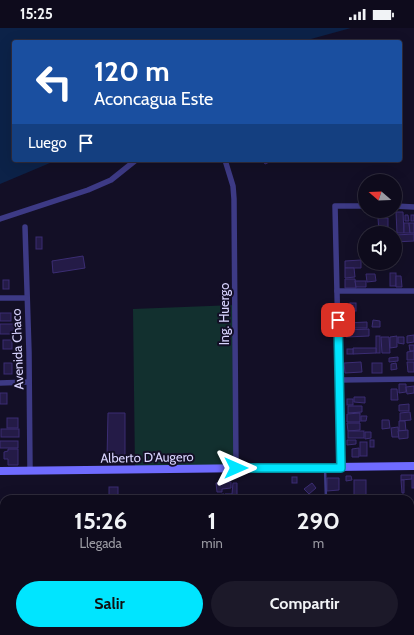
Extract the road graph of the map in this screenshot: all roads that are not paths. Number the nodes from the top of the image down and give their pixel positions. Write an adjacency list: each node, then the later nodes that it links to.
1 (134, 162): 6 (street)
2 (226, 162): 17 (street, Ing. Huergo)
3 (358, 206): 8 (street)
4 (402, 206): 5 (street)
5 (414, 207)
6 (0, 219)
7 (25, 227): 11 (street, Avenida Chaco)
8 (337, 291): 9 (street); 13 (street)
9 (414, 291)
10 (0, 298): 11 (street)
11 (26, 298): 14 (street, Avenida Chaco)
12 (414, 379): 13 (street)
13 (339, 380): 19 (street)
14 (29, 382): 15 (street); 20 (street, Avenida Chaco)
15 (0, 383)
16 (414, 466): 19 (main road, Alberto D'Augero)
17 (236, 468): 18 (main road, Alberto D'Augero); 20 (main road, Alberto D'Augero)
18 (325, 468): 19 (main road, Alberto D'Augero); 22 (lane)
19 (341, 468)
20 (30, 470): 21 (main road, Alberto D'Augero)
21 (0, 471)
22 (326, 495)

